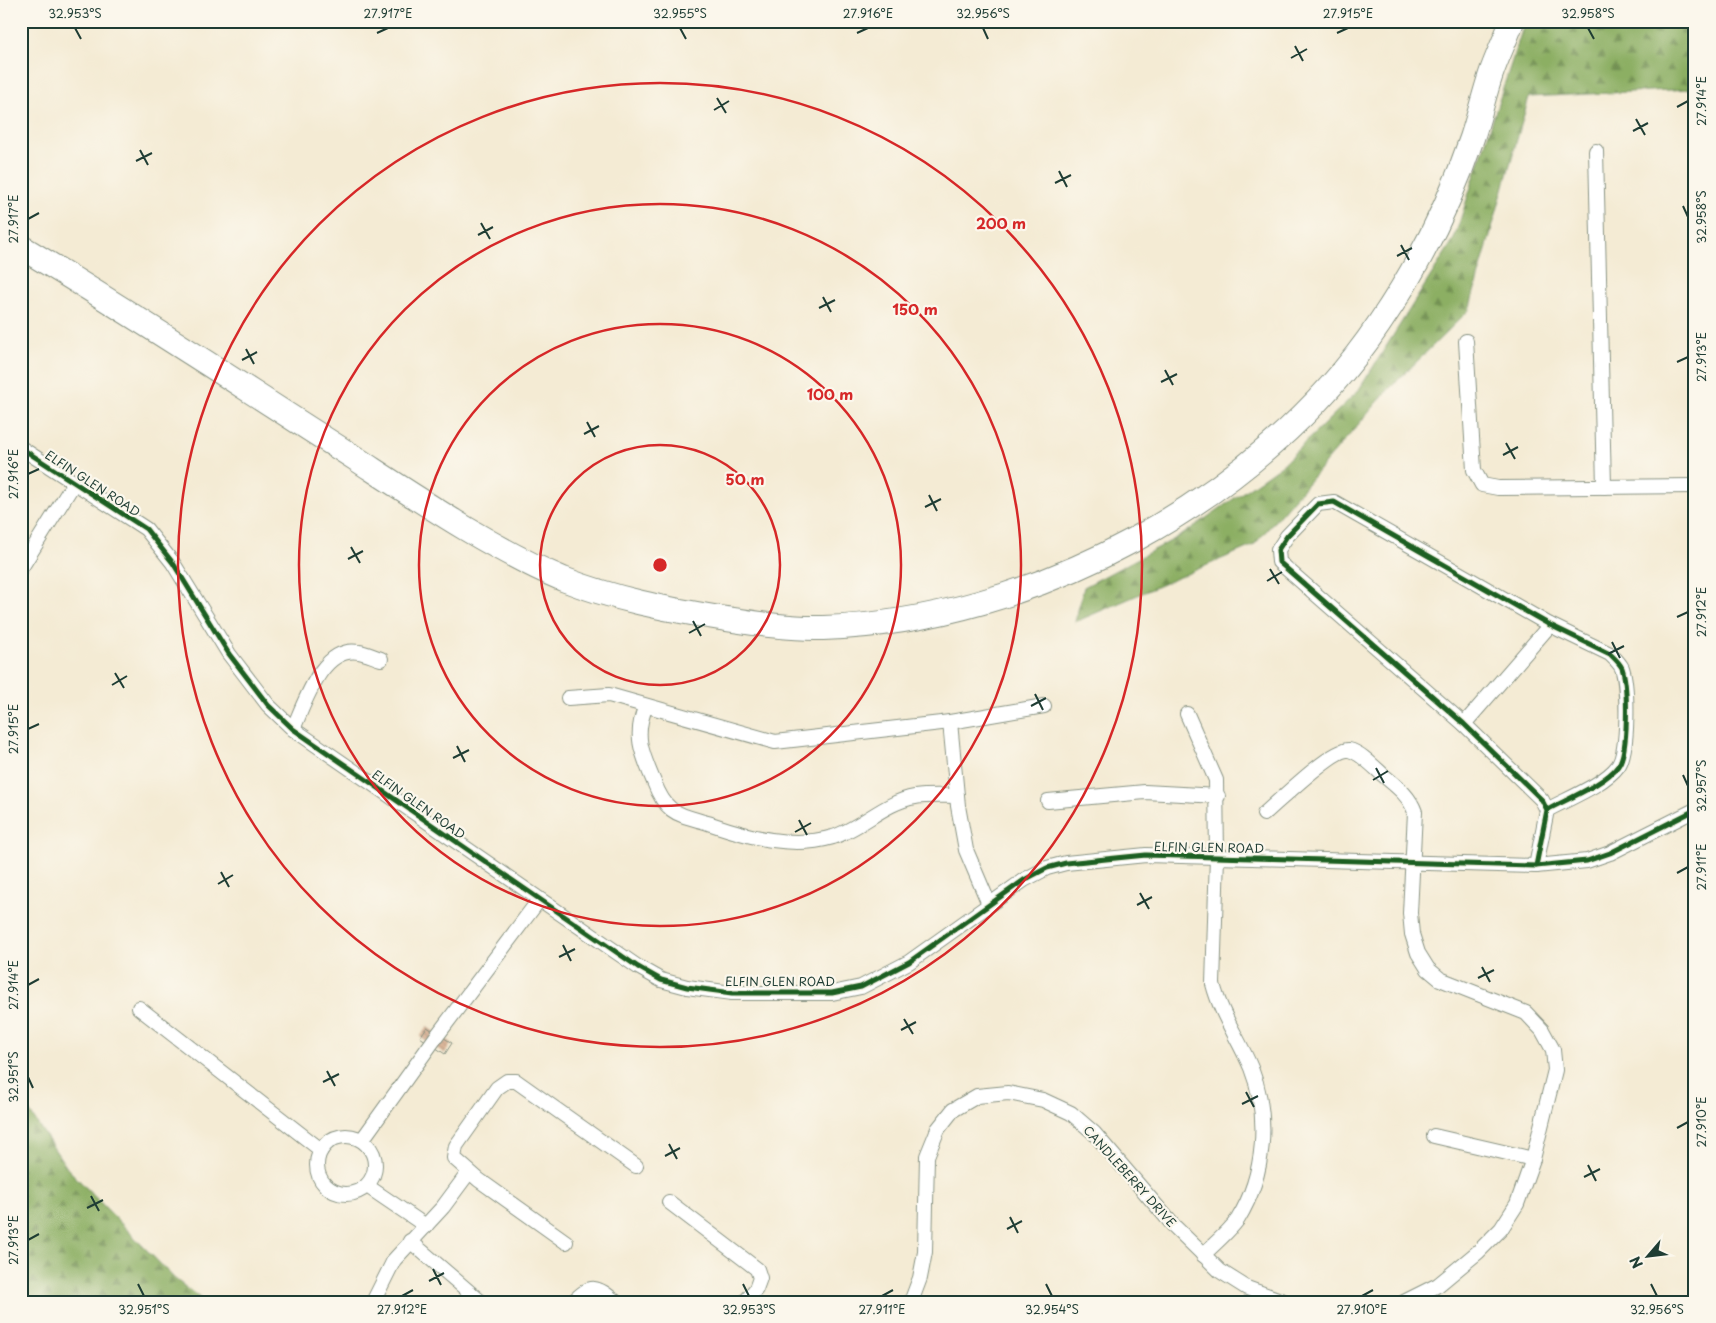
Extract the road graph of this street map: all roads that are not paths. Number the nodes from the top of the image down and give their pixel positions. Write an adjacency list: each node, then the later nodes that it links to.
1 (1500, 21): 3 (highway)
2 (1512, 21): 3 (highway)
3 (1493, 68): 5 (highway)
4 (1596, 151): 10 (street)
5 (21, 247)
6 (1466, 341): 10 (street)
7 (21, 448): 8 (street, ELFIN GLEN ROAD)
8 (74, 483): 11 (street); 20 (street, ELFIN GLEN ROAD)
9 (1695, 486): 10 (street)
10 (1604, 487)
11 (21, 568)
12 (1550, 624): 19 (street); 19 (street); 24 (street)
13 (381, 659): 20 (street)
14 (568, 698): 15 (street)
15 (646, 706): 18 (street); 21 (street)
16 (1044, 706): 18 (street)
17 (1187, 714): 22 (street)
18 (950, 722): 21 (street)
19 (1464, 724): 24 (street)
20 (294, 729): 30 (street, ELFIN GLEN ROAD)
21 (956, 796): 31 (street)
22 (1218, 796): 23 (street); 27 (street)
23 (1048, 801)
24 (1547, 810): 29 (street)
25 (1695, 810): 29 (street, ELFIN GLEN ROAD)
26 (1264, 814): 28 (street)
27 (1217, 856): 28 (street, ELFIN GLEN ROAD); 31 (street, ELFIN GLEN ROAD); 44 (street)
28 (1413, 862): 29 (street, ELFIN GLEN ROAD); 36 (street)
29 (1536, 866)
30 (539, 900): 31 (street, ELFIN GLEN ROAD); 34 (street)
31 (989, 904)
32 (138, 1008): 35 (street)
33 (1434, 1136): 36 (street)
34 (362, 1140): 35 (street); 39 (street)
35 (321, 1150): 39 (street)
36 (1533, 1159): 52 (street)
37 (636, 1166): 38 (street)
38 (469, 1172): 41 (street); 43 (street)
39 (367, 1186): 41 (street)
40 (669, 1202): 49 (street)
41 (426, 1226): 42 (street)
42 (410, 1241): 45 (street); 46 (street)
43 (566, 1242)
44 (1203, 1255): 50 (street, CANDLEBERRY DRIVE); 51 (street, CANDLEBERRY DRIVE)
45 (373, 1302)
46 (481, 1302)
47 (573, 1302): 48 (street)
48 (616, 1302)
49 (745, 1302)
50 (911, 1302)
51 (1286, 1302)
52 (1404, 1302)

